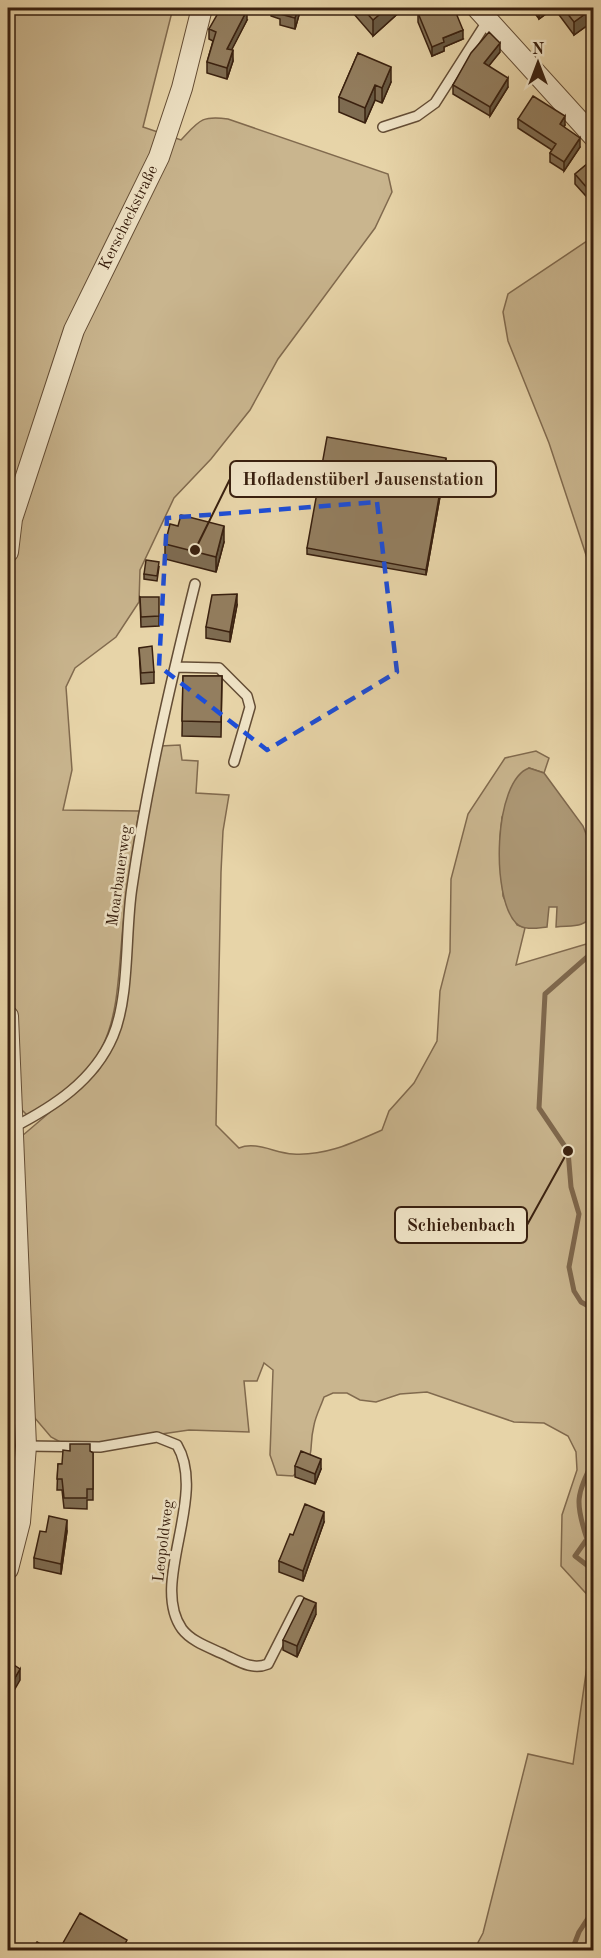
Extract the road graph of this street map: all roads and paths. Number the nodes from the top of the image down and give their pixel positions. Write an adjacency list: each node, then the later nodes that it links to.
1 (202, 8): 5 (street, Kerscheckstraße)
2 (482, 14): 3 (lane); 4 (street)
3 (383, 127)
4 (594, 136)
5 (8, 552)
6 (195, 584): 7 (lane, Moarbauerweg)
7 (175, 667): 8 (lane); 10 (lane, Moarbauerweg)
8 (234, 762)
9 (8, 1016): 10 (street)
10 (12, 1128): 11 (street)
11 (26, 1446): 12 (street); 13 (lane, Leopoldweg)
12 (8, 1569)
13 (300, 1601)

